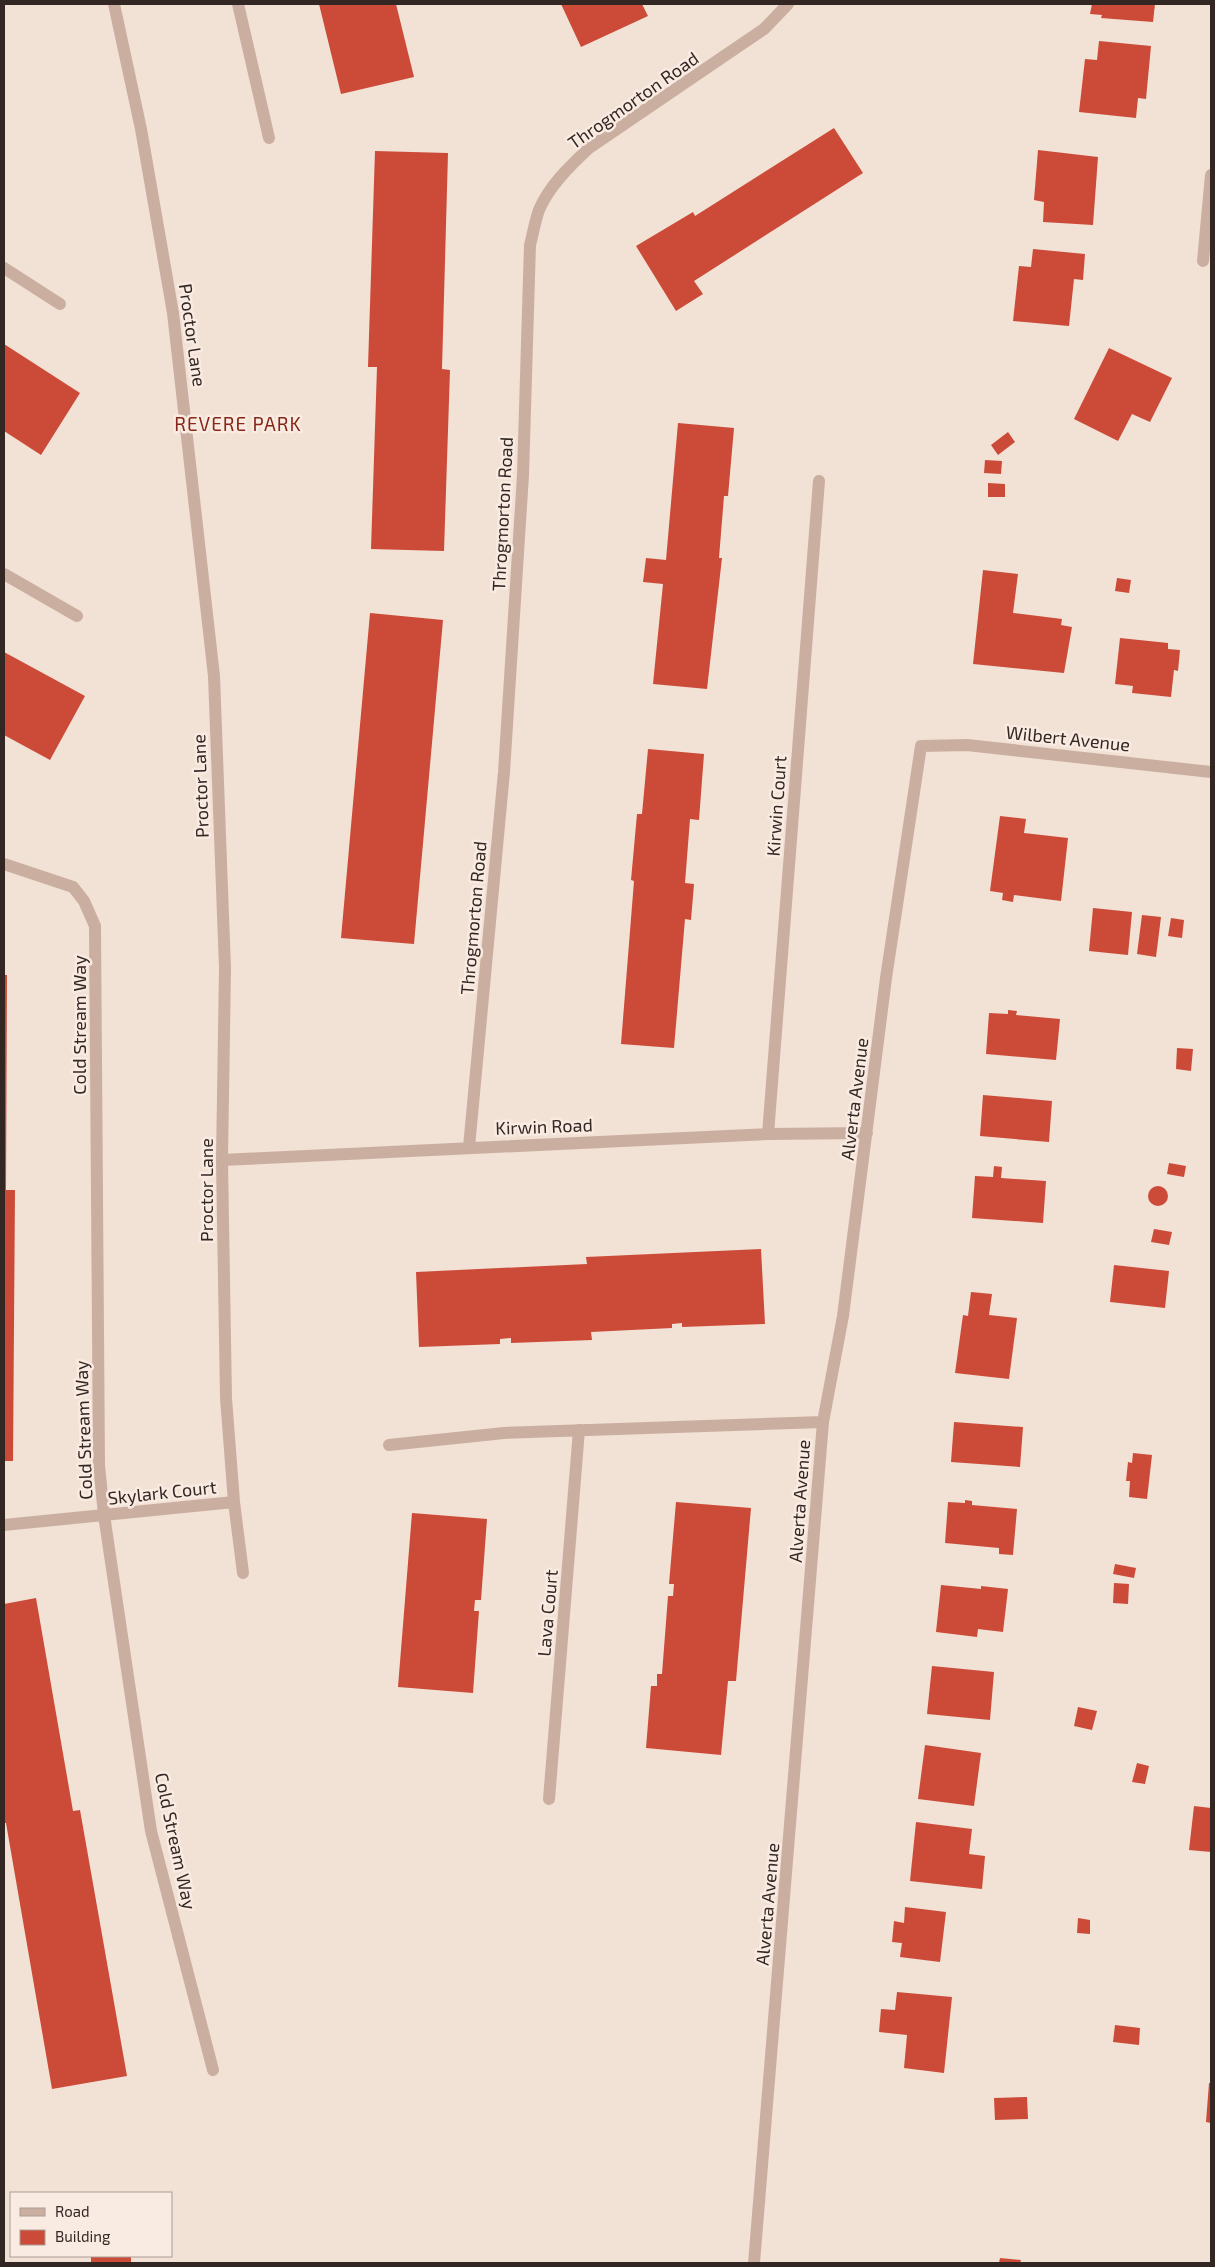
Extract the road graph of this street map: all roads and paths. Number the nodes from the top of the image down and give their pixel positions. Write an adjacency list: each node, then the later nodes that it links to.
1 (114, 4): 18 (street, Proctor Lane)
2 (238, 4): 4 (street)
3 (788, 4): 17 (street, Throgmorton Road)
4 (269, 138)
5 (1211, 175): 6 (street)
6 (1203, 261)
7 (4, 268): 8 (street)
8 (60, 304)
9 (818, 481): 16 (street, Kirwin Court)
10 (4, 574): 11 (street)
11 (77, 616)
12 (921, 746): 13 (street, Wilbert Avenue); 15 (street, Alverta Avenue)
13 (1211, 772)
14 (4, 864): 23 (street, Cold Stream Way)
15 (867, 1133): 16 (street, Kirwin Road); 19 (street, Alverta Avenue)
16 (768, 1134): 17 (street, Kirwin Road)
17 (469, 1147): 18 (street, Kirwin Road)
18 (222, 1160): 22 (street, Proctor Lane)
19 (823, 1422): 20 (street); 28 (street, Alverta Avenue)
20 (579, 1430): 21 (street); 26 (street, Lava Court)
21 (389, 1445)
22 (234, 1502): 23 (street, Skylark Court); 25 (street, Proctor Lane)
23 (104, 1515): 24 (street, Skylark Court); 27 (street, Cold Stream Way)
24 (4, 1525)
25 (243, 1574)
26 (549, 1799)
27 (213, 2070)
28 (754, 2263)

